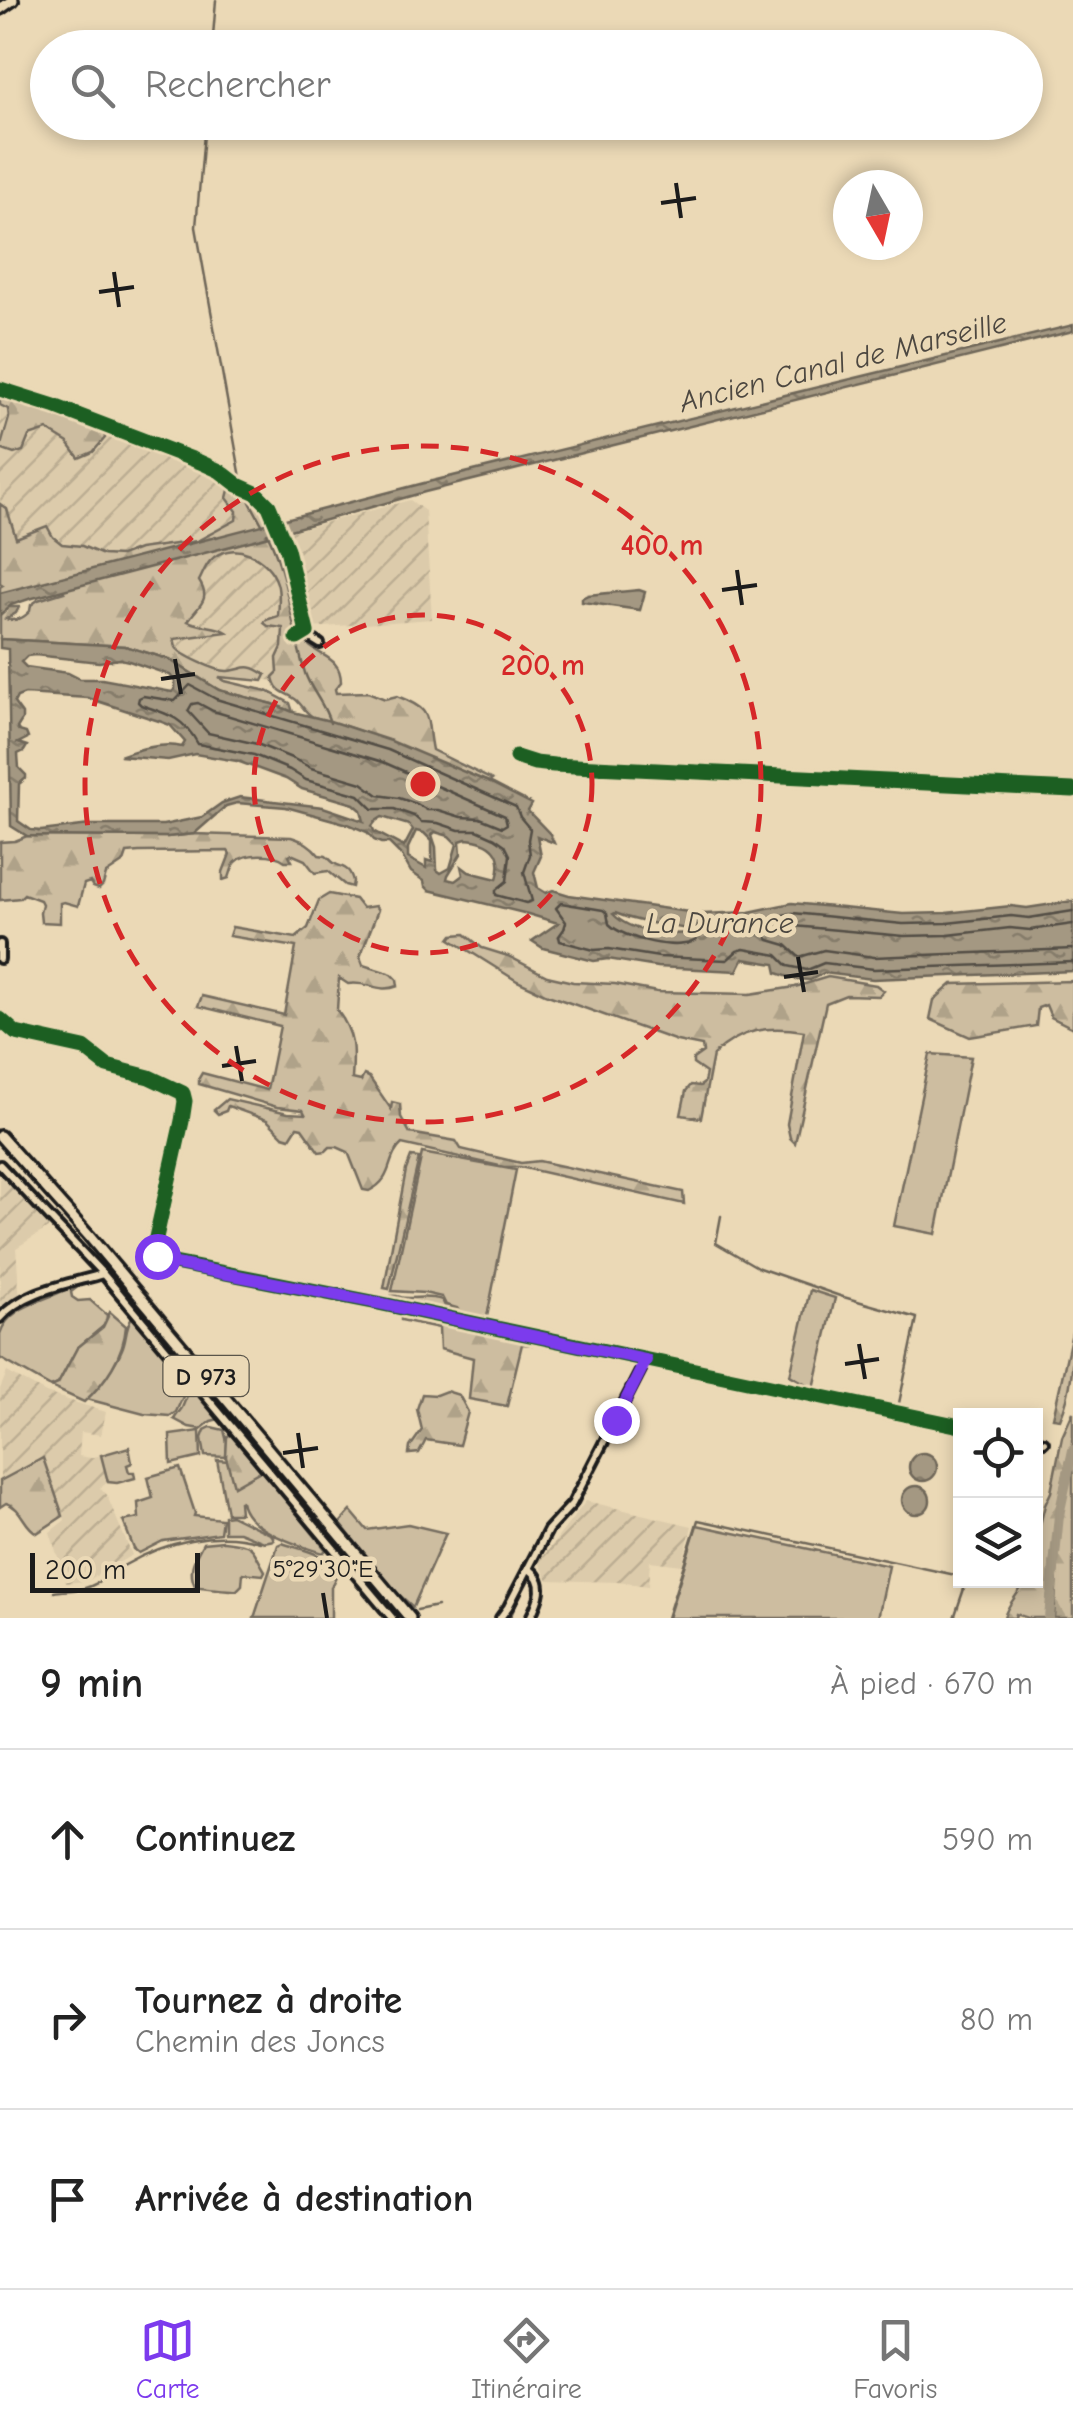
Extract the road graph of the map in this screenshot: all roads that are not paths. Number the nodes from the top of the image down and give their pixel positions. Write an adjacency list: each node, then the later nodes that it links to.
1 (12, 0): 2 (main road)
2 (0, 9)
3 (0, 388): 4 (street)
4 (307, 632): 5 (street); 6 (street)
5 (296, 638)
6 (320, 644)
7 (516, 757): 8 (street)
8 (1073, 790)
9 (0, 944): 10 (street)
10 (0, 958)
11 (0, 1019): 16 (street)
12 (0, 1136): 20 (main road, D 973)
13 (0, 1166): 14 (street, D 973)
14 (103, 1274): 15 (street); 19 (street, D 973)
15 (0, 1318)
16 (646, 1360): 17 (street); 18 (street)
17 (953, 1425)
18 (528, 1568): 21 (street); 22 (street)
19 (392, 1618)
20 (410, 1618)
21 (500, 1618)
22 (530, 1618)

